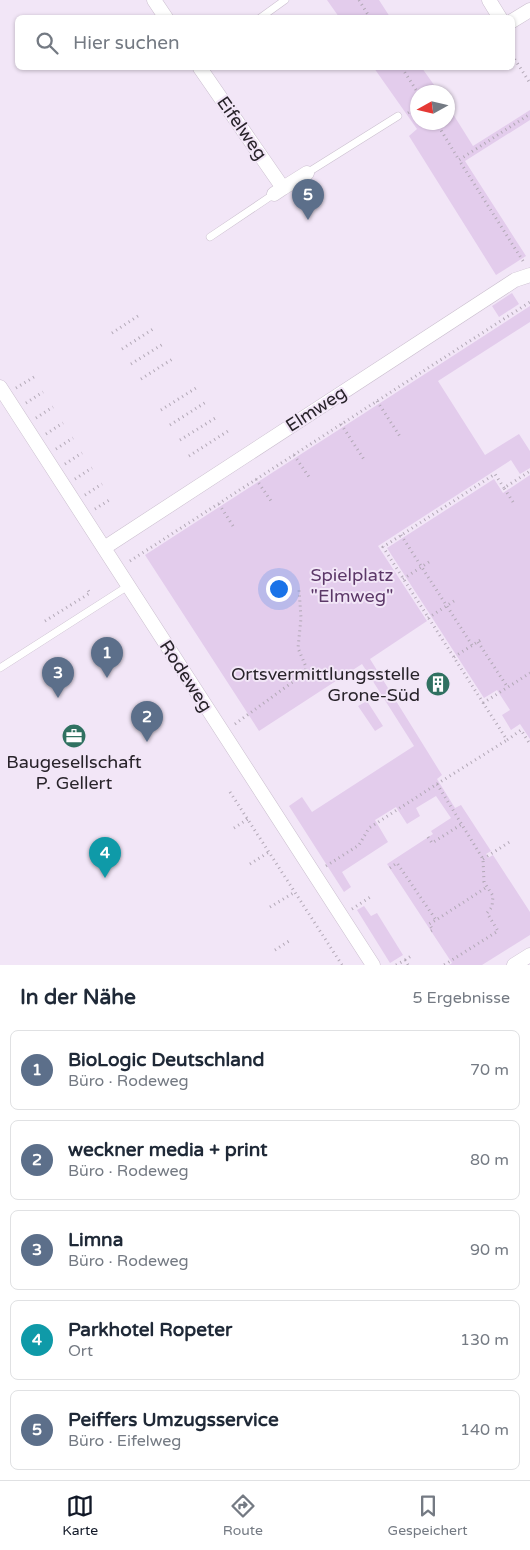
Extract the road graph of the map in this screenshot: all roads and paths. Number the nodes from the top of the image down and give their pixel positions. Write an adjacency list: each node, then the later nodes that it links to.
1 (154, 0): 6 (street)
2 (286, 0): 7 (lane)
3 (359, 0): 8 (path)
4 (489, 0): 9 (street)
5 (530, 10): 10 (street)
6 (164, 15)
7 (264, 15)
8 (368, 15)
9 (498, 15)
10 (515, 19)
11 (515, 60): 14 (path)
12 (201, 70): 21 (street, Eifelweg)
13 (403, 70): 15 (path)
14 (530, 83)
15 (413, 85)
16 (530, 114): 19 (path)
17 (398, 116): 20 (lane)
18 (441, 130): 19 (path)
19 (459, 160): 23 (path)
20 (307, 173): 21 (street)
21 (279, 191): 22 (lane)
22 (210, 237)
23 (530, 275): 56 (street, Elmweg)
24 (530, 302): 35 (path)
25 (141, 314): 27 (path)
26 (152, 329): 29 (path)
27 (112, 333)
28 (163, 344): 31 (path)
29 (122, 349)
30 (174, 358): 32 (path)
31 (131, 364)
32 (141, 379)
33 (0, 387): 56 (street, Rodeweg)
34 (196, 388): 37 (path)
35 (377, 400): 39 (path); 42 (path)
36 (206, 402): 40 (path)
37 (161, 410)
38 (217, 417): 43 (path)
39 (341, 424): 44 (path); 46 (path)
40 (170, 425)
41 (228, 431): 45 (path)
42 (401, 438)
43 (180, 440)
44 (294, 455): 48 (path); 49 (path)
45 (189, 456)
46 (365, 461)
47 (530, 471): 50 (path)
48 (309, 477)
49 (256, 479): 51 (path); 53 (path)
50 (504, 488): 52 (path); 55 (path)
51 (271, 502)
52 (513, 502)
53 (218, 504): 54 (path); 59 (path)
54 (233, 526)
55 (401, 535): 58 (path); 60 (path)
56 (104, 548): 59 (street, Rodeweg)
57 (432, 560): 58 (path)
58 (422, 567): 60 (path); 65 (path)
59 (117, 569): 61 (street, Rodeweg)
60 (403, 579): 66 (path)
61 (128, 586): 72 (lane); 90 (street, Rodeweg)
62 (298, 589): 76 (path)
63 (88, 590): 67 (path)
64 (457, 599): 65 (path)
65 (447, 606): 66 (path); 70 (path)
66 (428, 618): 71 (path)
67 (45, 621)
68 (482, 638): 69 (path)
69 (478, 642): 70 (path); 74 (path)
70 (472, 645): 71 (path)
71 (454, 657): 75 (path)
72 (0, 668)
73 (530, 673): 74 (path)
74 (508, 688): 75 (path)
75 (483, 703): 77 (path)
76 (248, 715)
77 (507, 740): 78 (path); 79 (path)
78 (530, 744)
79 (437, 784): 82 (path); 90 (path)
80 (230, 792): 81 (path)
81 (248, 820): 83 (path); 86 (path)
82 (462, 824): 84 (path); 87 (path)
83 (234, 828)
84 (428, 837)
85 (511, 841): 87 (path)
86 (269, 852): 88 (path); 92 (path)
87 (484, 859): 91 (path)
88 (250, 864)
89 (390, 868): 96 (path)
90 (314, 873): 95 (street, Rodeweg)
91 (487, 887): 96 (path); 107 (path)
92 (294, 892): 94 (path); 103 (path)
93 (372, 896): 95 (path)
94 (270, 907)
95 (341, 916): 104 (street, Rodeweg)
96 (436, 920): 97 (path)
97 (431, 931)
98 (288, 941): 99 (path)
99 (275, 950)
100 (530, 955): 108 (street)
101 (411, 956): 102 (path)
102 (405, 960): 105 (path); 106 (path)
103 (342, 965)
104 (373, 965)
105 (396, 965)
106 (408, 965)
107 (444, 965)
108 (514, 965)

